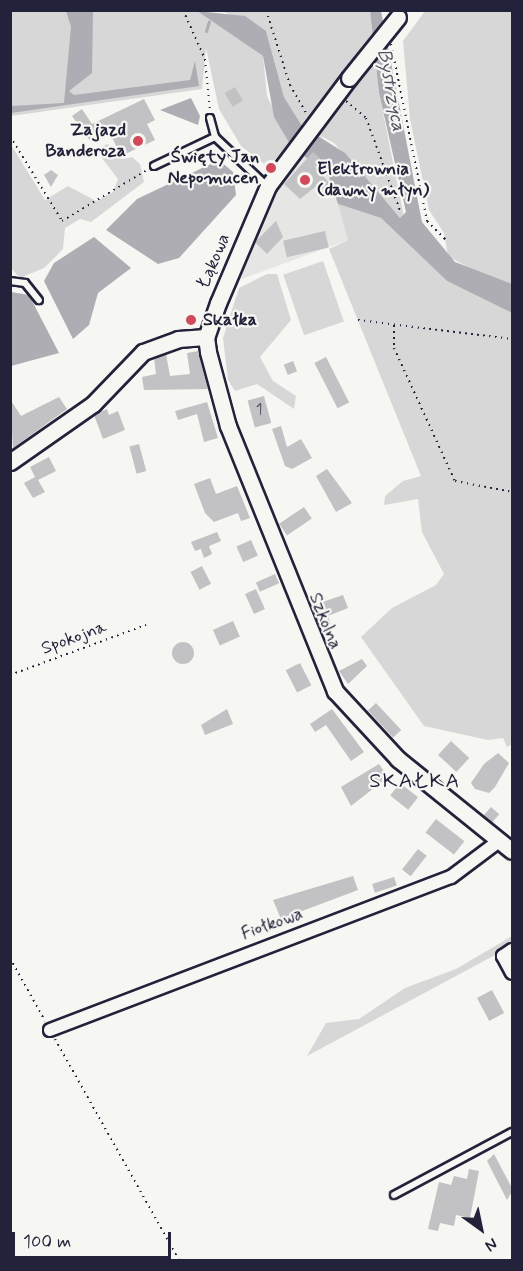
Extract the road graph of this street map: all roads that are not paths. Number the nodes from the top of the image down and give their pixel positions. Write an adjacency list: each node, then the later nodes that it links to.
1 (400, 14): 5 (street, Łąkowa, bridge)
2 (210, 118): 3 (lane)
3 (215, 137): 4 (lane); 5 (lane)
4 (154, 166)
5 (267, 186): 8 (street, Łąkowa)
6 (10, 281): 7 (lane)
7 (39, 300)
8 (206, 337): 9 (street); 10 (street, Szkolna)
9 (11, 461)
10 (499, 841): 11 (street, Szkolna); 14 (street, Fiołkowa)
11 (513, 851)
12 (513, 950): 13 (street)
13 (513, 973)
14 (50, 1030)
15 (513, 1132): 16 (lane)
16 (394, 1195)

